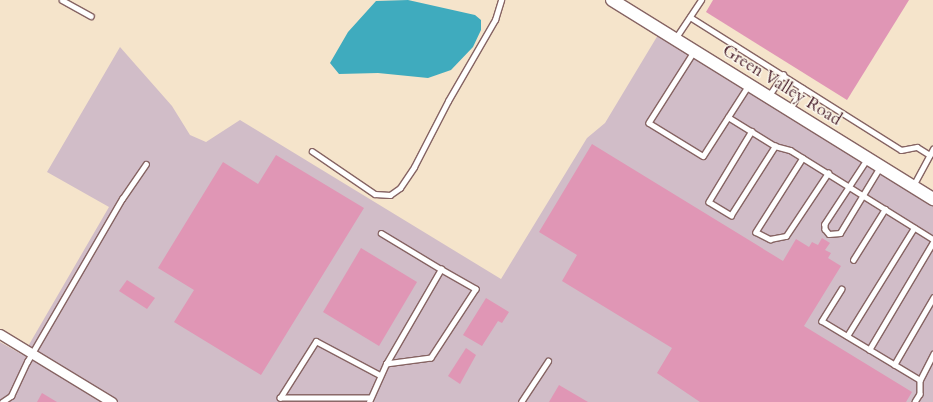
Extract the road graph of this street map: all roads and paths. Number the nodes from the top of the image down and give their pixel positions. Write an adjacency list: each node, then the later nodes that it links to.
1 (62, 0): 5 (lane)
2 (501, 0): 18 (lane)
3 (612, 0): 7 (street, Green Valley Road)
4 (701, 0): 6 (lane)
5 (91, 16)
6 (690, 17): 7 (lane); 9 (lane)
7 (675, 39): 8 (street, Green Valley Road)
8 (695, 51): 10 (street, Green Valley Road); 14 (lane)
9 (783, 75): 11 (lane); 12 (lane)
10 (749, 85): 12 (street, Green Valley Road); 14 (lane)
11 (802, 88): 13 (lane); 19 (lane)
12 (768, 97): 13 (street, Green Valley Road)
13 (790, 109): 21 (street, Green Valley Road)
14 (728, 117): 15 (lane)
15 (752, 131): 16 (lane); 16 (lane)
16 (775, 146): 20 (lane)
17 (933, 149): 19 (lane)
18 (312, 151)
19 (930, 155): 26 (lane)
20 (803, 158): 24 (lane); 24 (lane)
21 (868, 158): 23 (street, Green Valley Road); 25 (lane)
22 (146, 164): 40 (lane)
23 (881, 166): 26 (street, Green Valley Road); 27 (lane)
24 (828, 173): 25 (lane)
25 (850, 186): 27 (lane); 27 (lane)
26 (913, 186): 28 (street, Green Valley Road)
27 (863, 195): 29 (lane)
28 (933, 199)
29 (885, 209): 30 (lane); 33 (lane)
30 (914, 228): 32 (lane); 38 (lane)
31 (381, 233): 34 (lane)
32 (933, 241): 39 (lane)
33 (853, 260)
34 (441, 269): 43 (lane); 43 (lane)
35 (842, 289): 38 (lane)
36 (933, 298): 44 (lane)
37 (0, 334): 40 (street)
38 (847, 336): 39 (lane)
39 (869, 350): 44 (lane)
40 (33, 354): 48 (lane); 49 (street)
41 (933, 354): 46 (lane)
42 (548, 361): 50 (lane)
43 (386, 364): 45 (lane)
44 (894, 365): 46 (lane)
45 (380, 375): 47 (lane); 47 (lane)
46 (920, 380): 51 (lane)
47 (370, 400)
48 (2, 402)
49 (112, 402)
50 (521, 402)
51 (915, 402)

